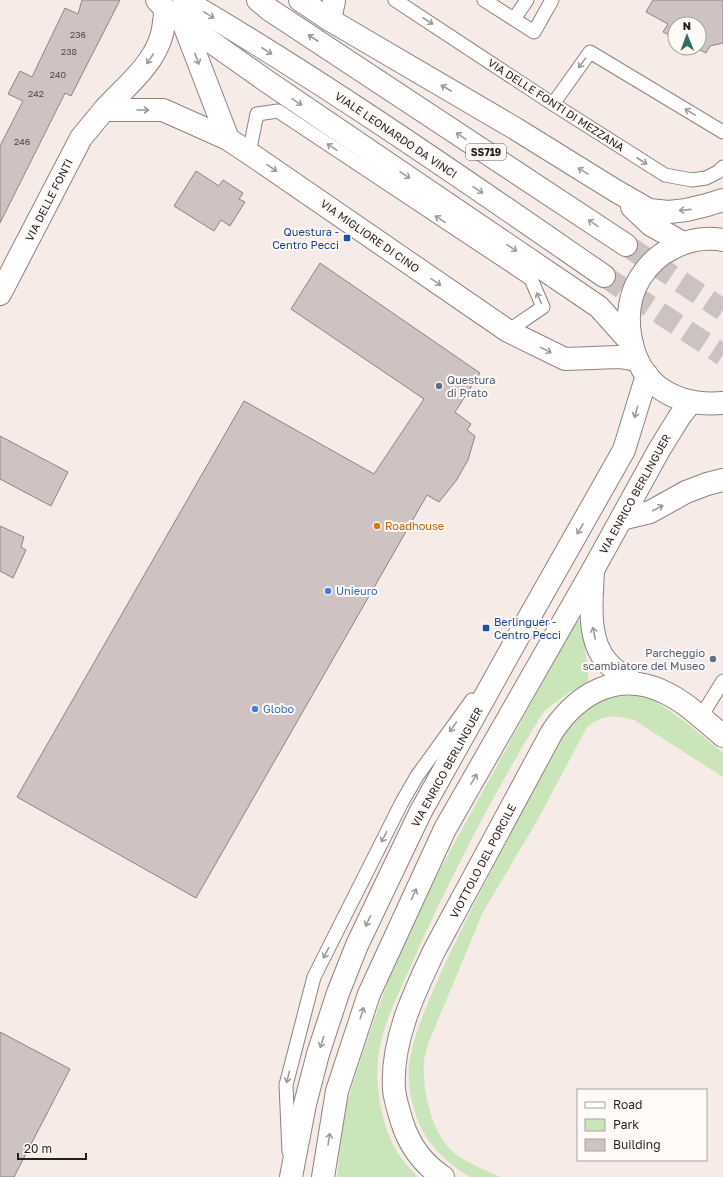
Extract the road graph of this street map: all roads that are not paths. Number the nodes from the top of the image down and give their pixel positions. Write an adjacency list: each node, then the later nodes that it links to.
1 (258, 0): 21 (main road, SS719, one-way to 1)
2 (300, 0): 8 (main road)
3 (395, 0): 11 (lane, VIA DELLE FONTI DI MEZZANA, one-way to 11)
4 (484, 0): 9 (lane)
5 (527, 0): 9 (lane)
6 (552, 0): 9 (lane)
7 (169, 3): 10 (main road); 12 (main road, VIA DELLE FONTI, one-way to 12); 22 (main road, VIALE LEONARDO DA VINCI, one-way to 22)
8 (334, 5): 17 (main road, one-way to 8)
9 (514, 19)
10 (183, 22): 14 (main road, one-way to 14); 25 (main road, one-way to 25)
11 (552, 104): 13 (lane, one-way to 11); 16 (lane, VIA DELLE FONTI DI MEZZANA, one-way to 16)
12 (104, 110): 14 (main road, VIA MIGLIORE DI CINO, one-way to 14); 23 (main road, VIA DELLE FONTI)
13 (723, 132)
14 (228, 139): 15 (main road, VIA MIGLIORE DI CINO)
15 (249, 153): 24 (main road, VIA MIGLIORE DI CINO, one-way to 24); 24 (lane, one-way to 15)
16 (723, 167)
17 (616, 192): 18 (main road, one-way to 17); 20 (main road)
18 (723, 200)
19 (722, 239): 20 (main road)
20 (683, 243): 25 (main road)
21 (626, 245)
22 (604, 276)
23 (0, 294)
24 (508, 331): 25 (main road, VIA MIGLIORE DI CINO, one-way to 25)
25 (638, 360): 26 (main road); 35 (main road, VIA ENRICO BERLINGUER, one-way to 35)
26 (692, 402): 27 (main road); 29 (main road, VIA ENRICO BERLINGUER)
27 (723, 404)
28 (723, 480): 29 (main road, one-way to 28)
29 (621, 519): 30 (main road, VIA ENRICO BERLINGUER)
30 (593, 570): 32 (main road, one-way to 30); 36 (main road, VIA ENRICO BERLINGUER, one-way to 30)
31 (723, 681): 33 (lane)
32 (634, 683): 33 (main road, VIOTTOLO DEL PORCILE); 37 (main road, VIOTTOLO DEL PORCILE)
33 (700, 718): 34 (main road, VIOTTOLO DEL PORCILE)
34 (723, 736)
35 (291, 1177)
36 (323, 1177)
37 (443, 1177)

